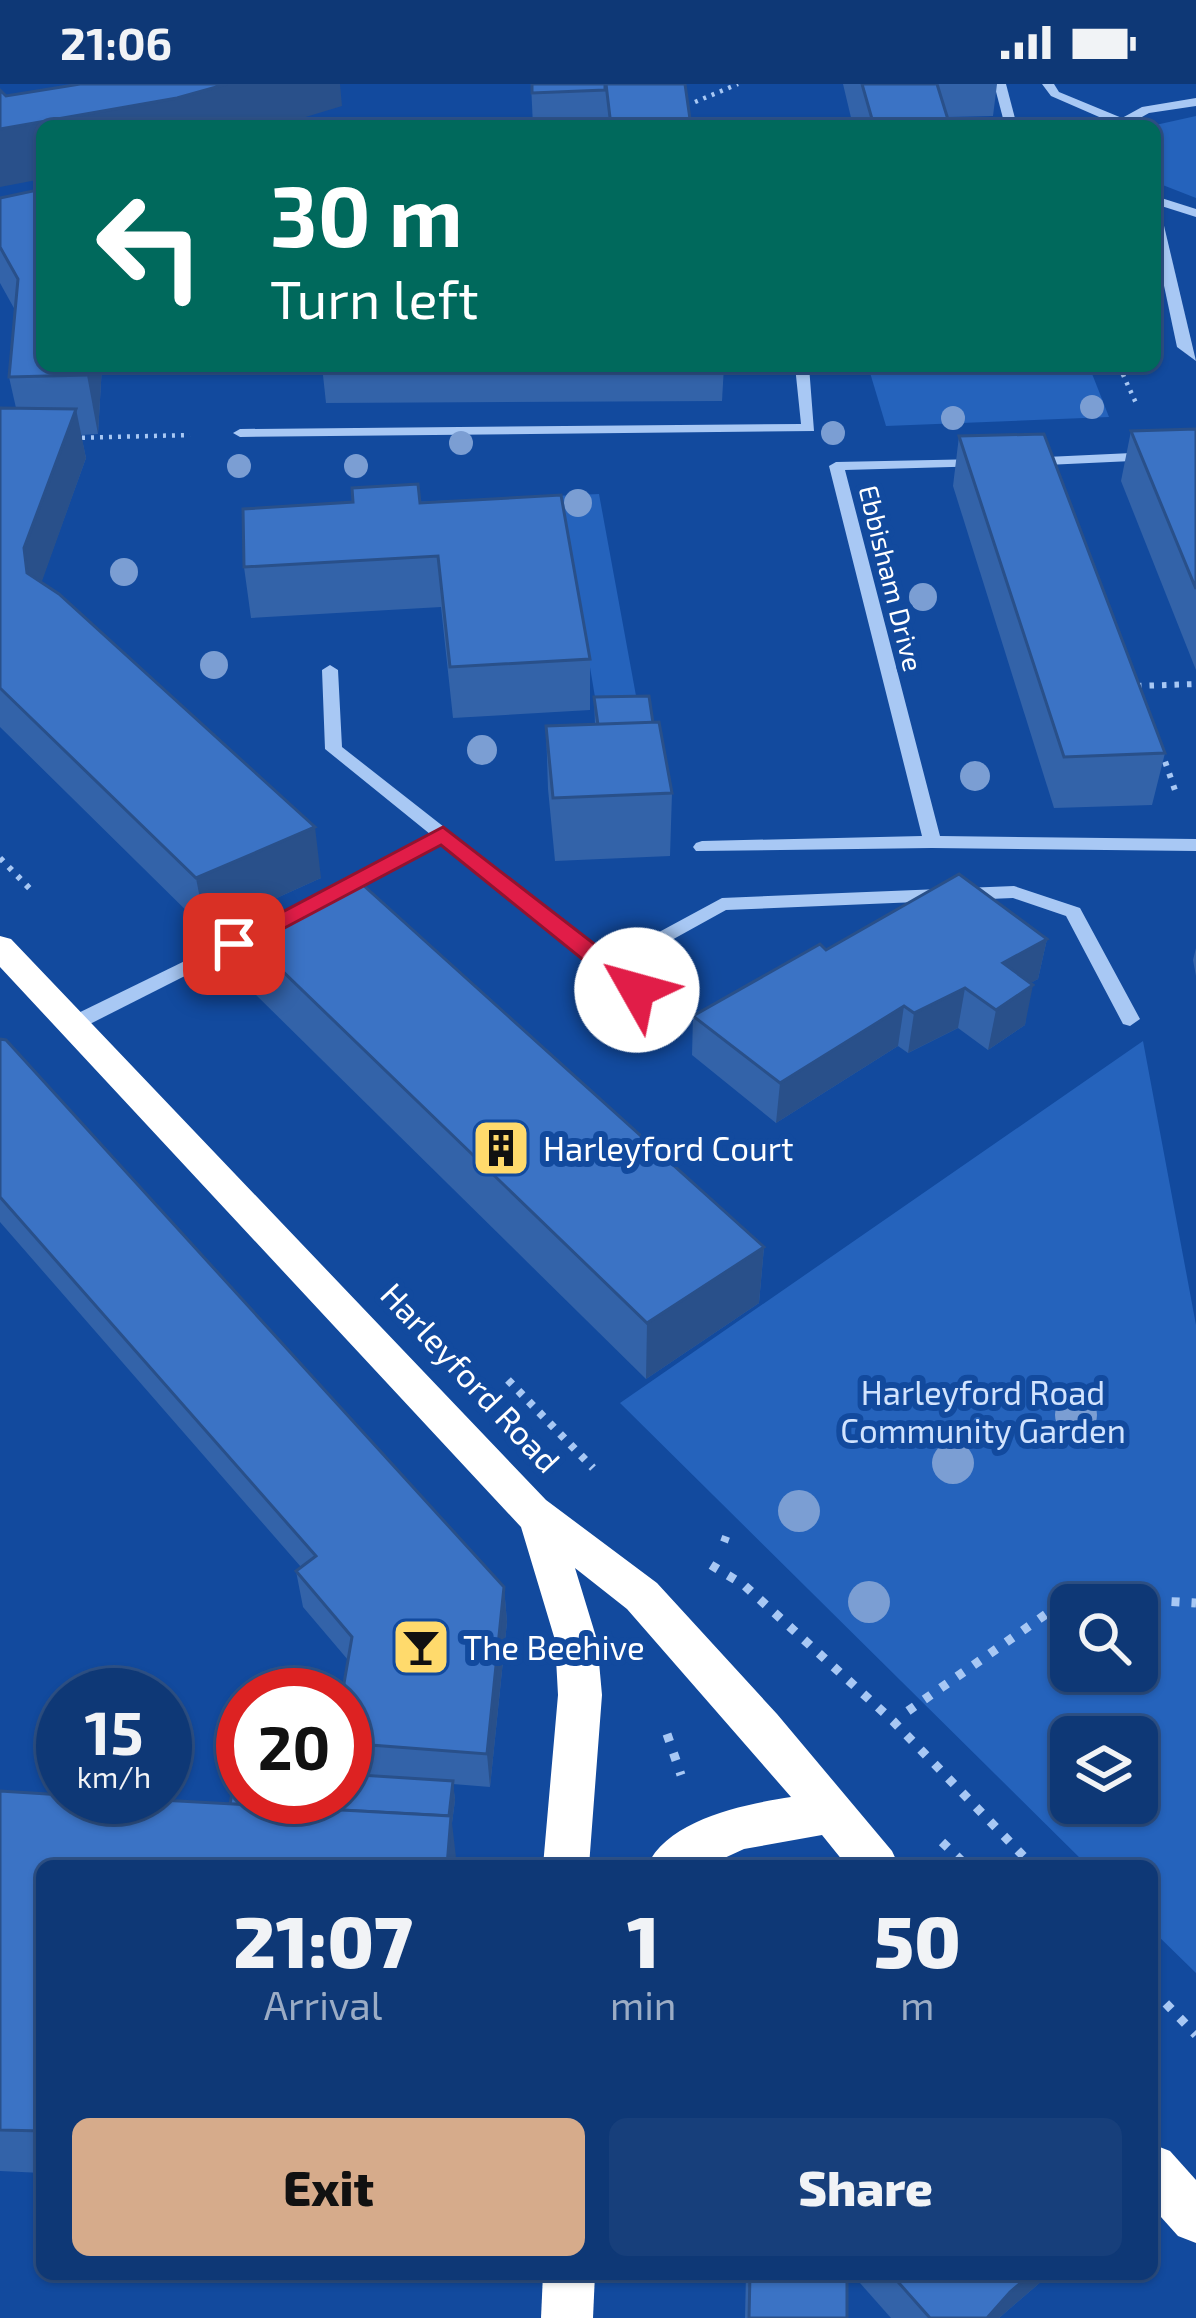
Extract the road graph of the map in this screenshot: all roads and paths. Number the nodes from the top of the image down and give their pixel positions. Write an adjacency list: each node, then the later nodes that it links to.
1 (738, 84): 4 (path)
2 (1000, 84): 6 (street)
3 (1048, 84): 7 (street)
4 (695, 102)
5 (1196, 102): 8 (street)
6 (1009, 120)
7 (1110, 120)
8 (1127, 120)
9 (1161, 202): 10 (street)
10 (1196, 214)
11 (1161, 241): 12 (street)
12 (1196, 357)
13 (803, 372): 14 (street)
14 (240, 433): 15 (path)
15 (72, 438)
16 (1196, 454): 24 (street, Ebbisham Drive)
17 (1130, 665): 20 (path)
18 (330, 670): 23 (street)
19 (1196, 684): 20 (path)
20 (1138, 686): 21 (path)
21 (1145, 706)
22 (1159, 745): 25 (path)
23 (443, 835): 27 (street); 30 (street)
24 (932, 842): 25 (street); 26 (street)
25 (1196, 845)
26 (702, 847)
27 (318, 902)
28 (278, 922): 33 (street)
29 (0, 947): 33 (highway, Harleyford Road)
30 (607, 968): 31 (street); 32 (street)
31 (667, 1012)
32 (1130, 1019)
33 (75, 1024): 34 (highway, Harleyford Road)
34 (539, 1519): 40 (highway, Harleyford Road); 41 (highway)
35 (729, 1529): 36 (path)
36 (724, 1542)
37 (712, 1565): 44 (path)
38 (1196, 1603): 39 (path)
39 (908, 1711)
40 (828, 1813): 42 (highway); 43 (highway, Harleyford Road)
41 (566, 1860)
42 (678, 1860)
43 (871, 1860)
44 (1028, 1860)
45 (1158, 1995): 46 (path)
46 (1196, 2035)
47 (1158, 2176): 48 (highway)
48 (1196, 2218)
49 (569, 2280): 50 (highway)
50 (567, 2318)

